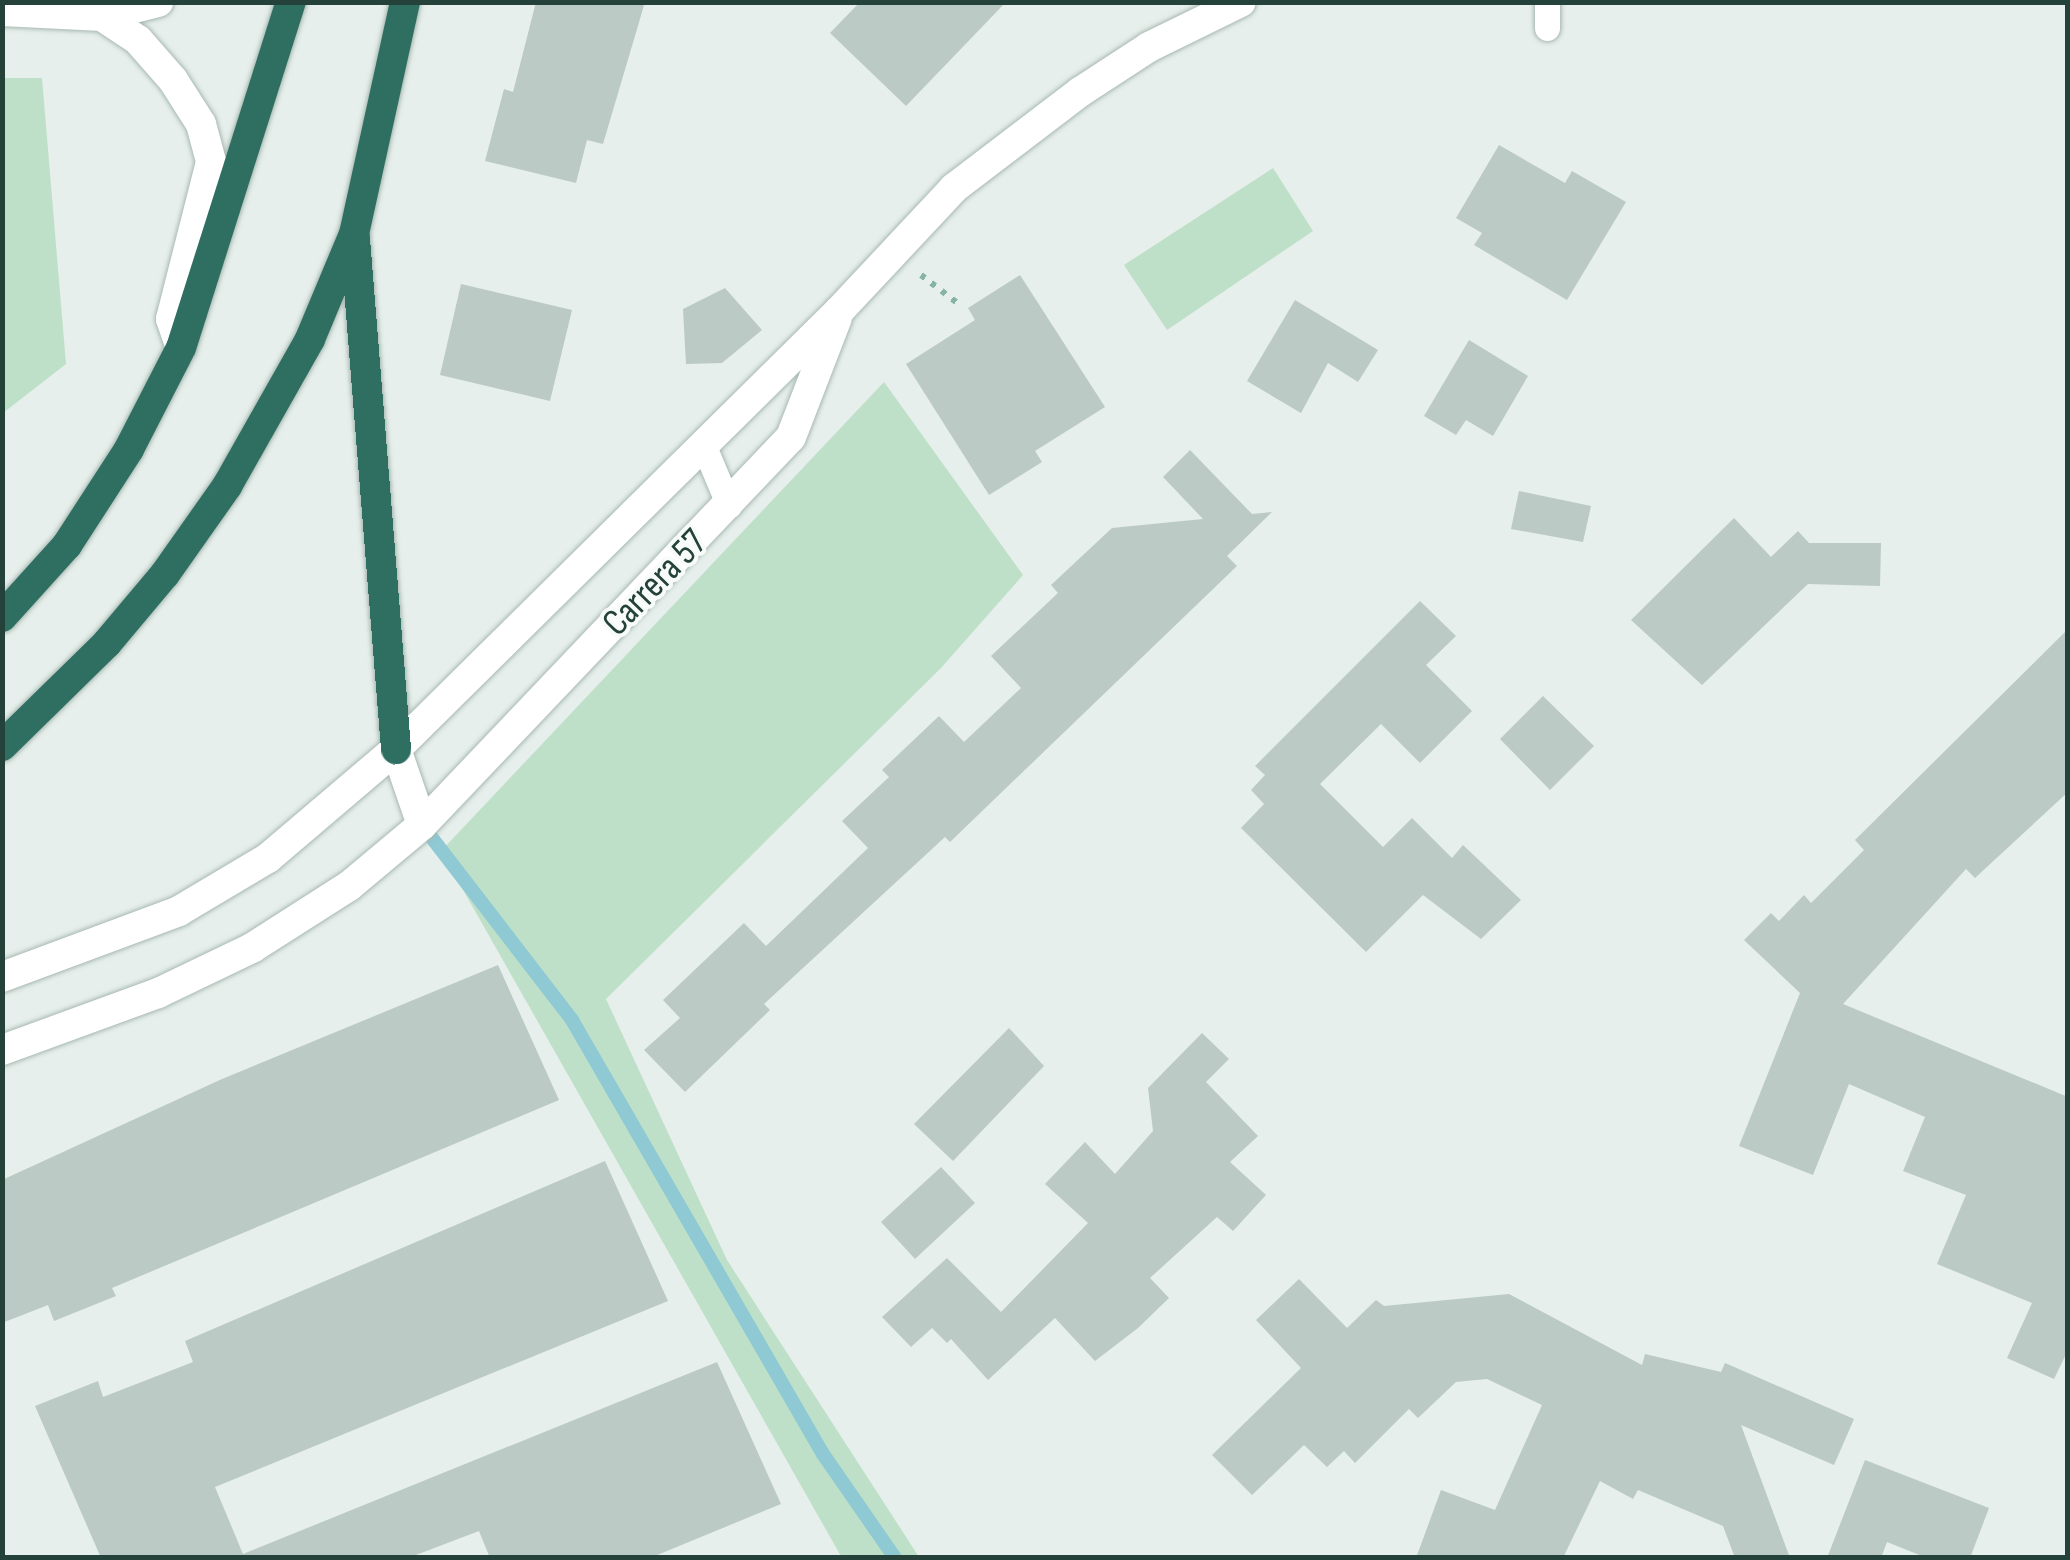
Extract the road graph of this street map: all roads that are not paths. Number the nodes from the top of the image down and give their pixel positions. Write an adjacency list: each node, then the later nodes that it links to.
1 (158, 2): 6 (street)
2 (291, 2): 9 (highway)
3 (405, 2): 7 (highway)
4 (1241, 2): 8 (street, Carrera 57)
5 (2, 11): 6 (street)
6 (102, 16): 9 (street)
7 (354, 234): 13 (highway); 14 (highway)
8 (840, 311): 10 (street, Carrera 57); 11 (street, Carrera 57)
9 (181, 348): 12 (highway)
10 (703, 444): 11 (lane); 14 (street, Carrera 57)
11 (728, 506): 15 (street, Carrera 57)
12 (2, 617)
13 (2, 746)
14 (396, 749): 15 (street); 16 (street, Carrera 57)
15 (422, 825): 17 (street, Carrera 57)
16 (2, 978)
17 (2, 1050)

